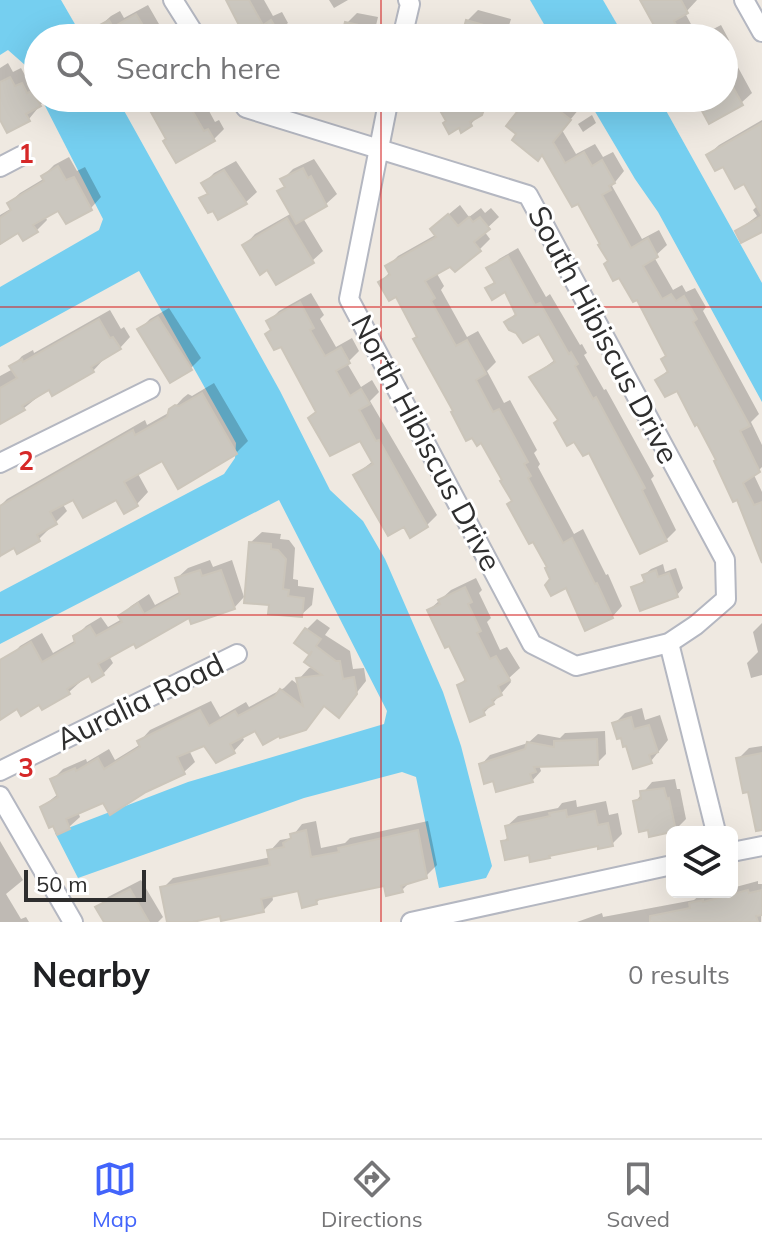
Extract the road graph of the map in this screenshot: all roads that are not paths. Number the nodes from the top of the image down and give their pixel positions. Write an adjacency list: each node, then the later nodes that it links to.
1 (173, 0): 4 (street)
2 (408, 0): 5 (street)
3 (744, 0): 6 (street)
4 (188, 24)
5 (405, 24)
6 (762, 32)
7 (259, 112): 9 (street)
8 (386, 112): 9 (street)
9 (377, 147): 14 (street, South Hibiscus Drive); 14 (street, North Hibiscus Drive)
10 (21, 156): 11 (street)
11 (0, 167)
12 (150, 389): 13 (street)
13 (0, 463)
14 (669, 643): 18 (street)
15 (237, 654): 16 (street, Auralia Road)
16 (0, 771)
17 (0, 796): 22 (street)
18 (715, 826)
19 (762, 846): 20 (street)
20 (738, 851)
21 (666, 866): 23 (street)
22 (73, 922)
23 (411, 922)

